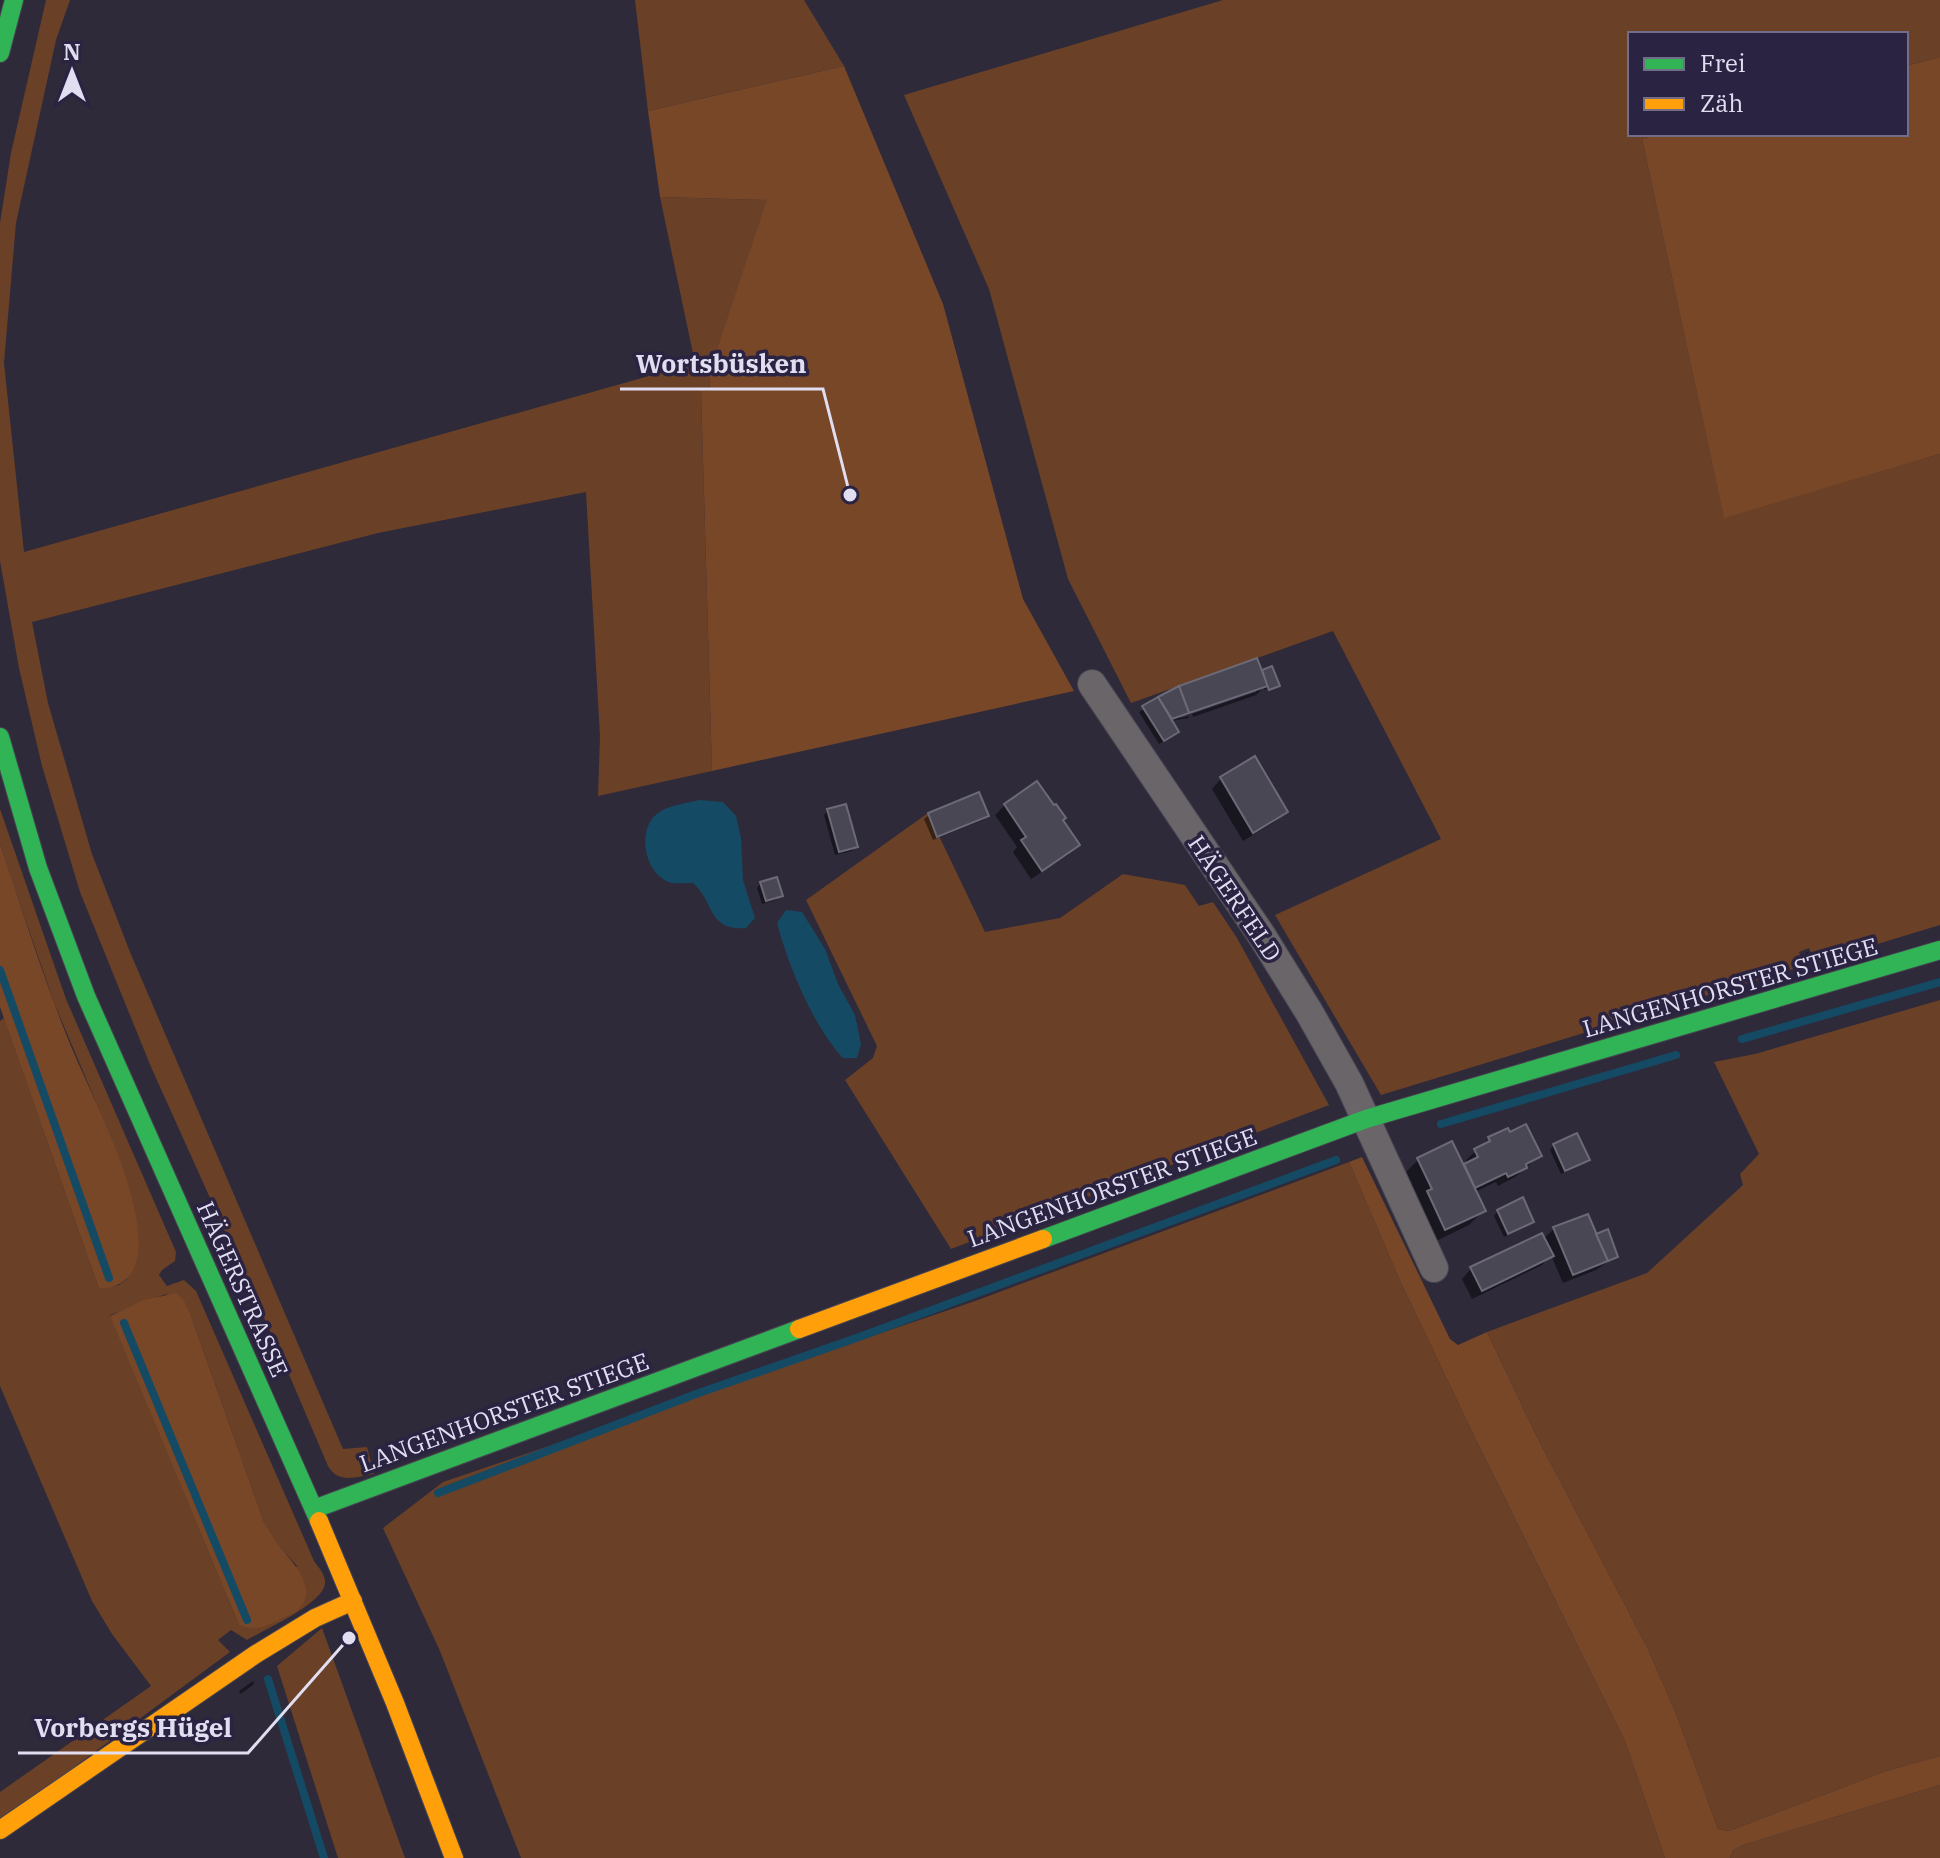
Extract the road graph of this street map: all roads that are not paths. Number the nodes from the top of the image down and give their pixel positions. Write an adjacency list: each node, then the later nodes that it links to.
1 (14, 0): 2 (street)
2 (0, 53)
3 (1092, 684): 6 (street, HÄGERFELD)
4 (0, 737): 8 (street, HÄGERSTRASSE)
5 (1940, 950): 6 (street, LANGENHORSTER STIEGE)
6 (1366, 1119): 7 (street, HÄGERFELD); 8 (street, LANGENHORSTER STIEGE)
7 (1434, 1268)
8 (314, 1509): 9 (street, HÄGERSTRASSE)
9 (353, 1601): 10 (street); 11 (street, HÄGERSTRASSE)
10 (0, 1830)
11 (454, 1858)

